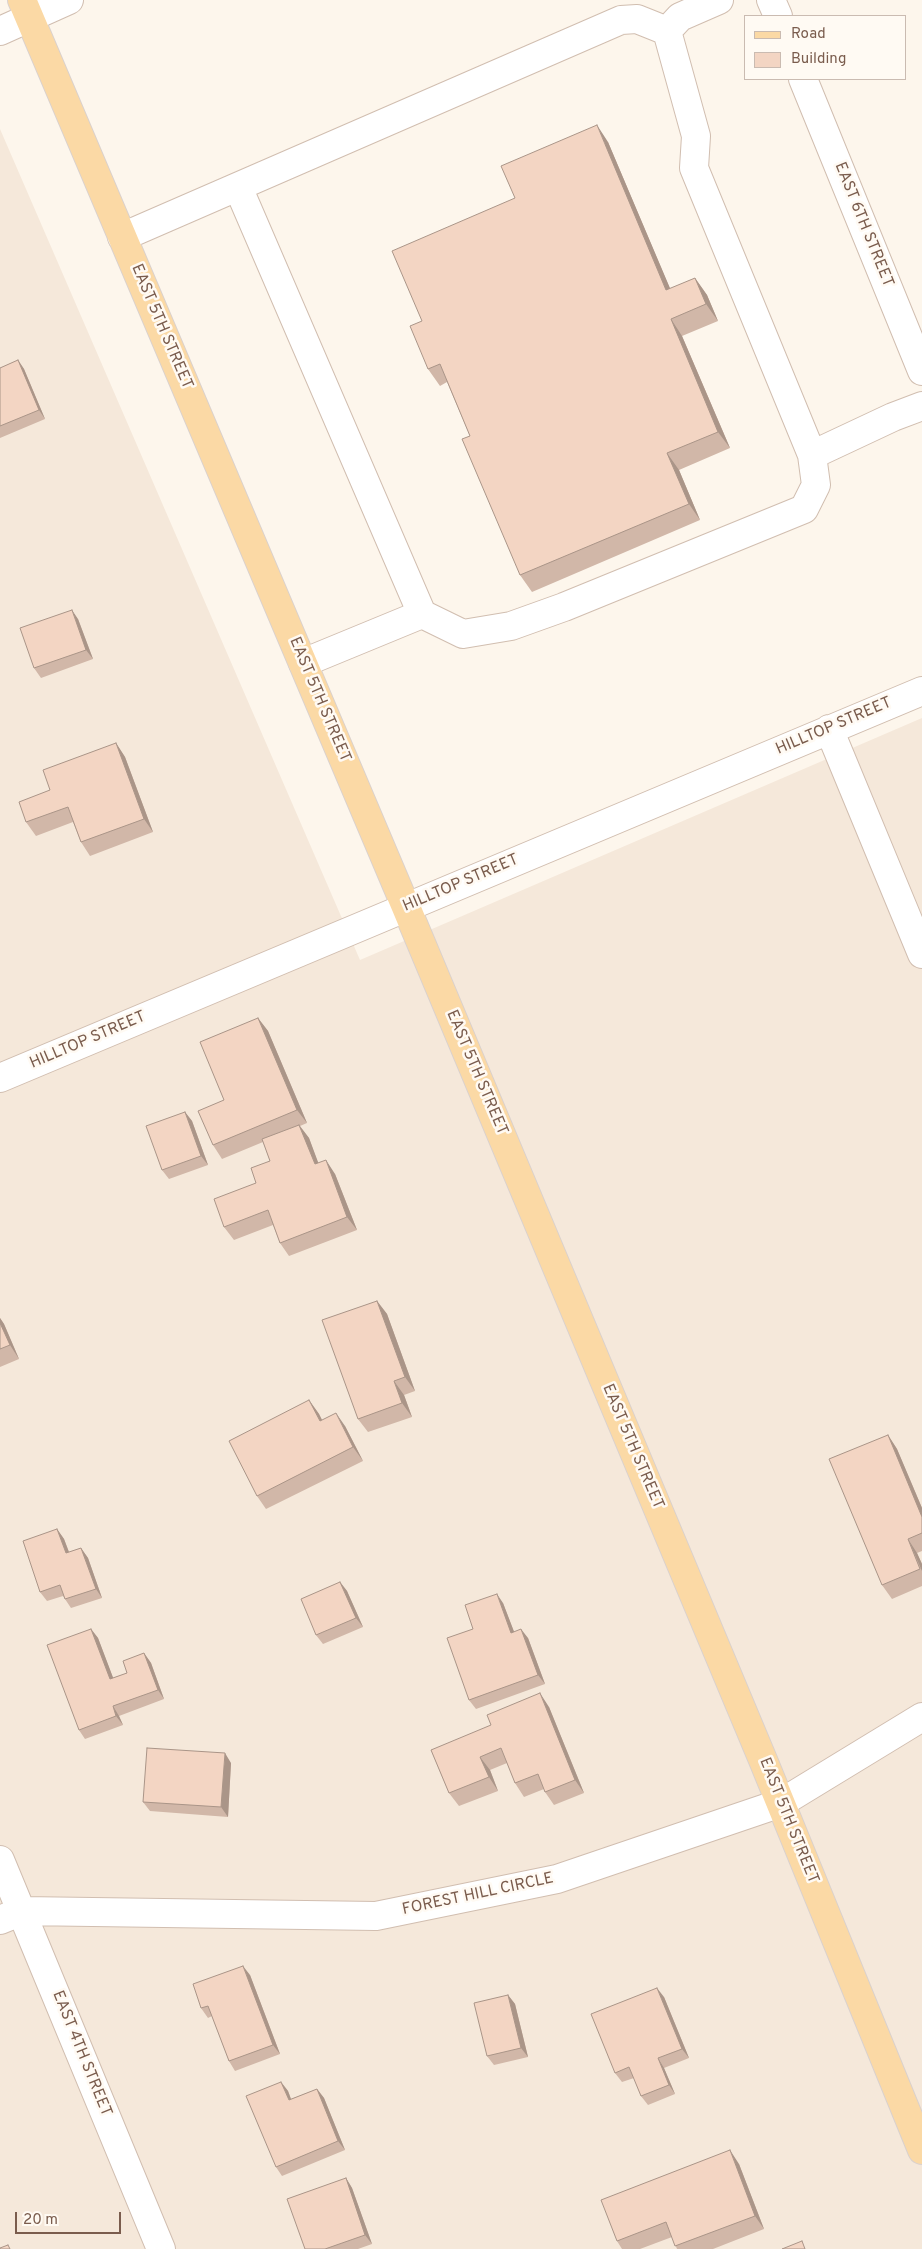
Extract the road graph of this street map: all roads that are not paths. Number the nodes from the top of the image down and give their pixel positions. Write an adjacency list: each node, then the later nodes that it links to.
1 (69, 0): 4 (street)
2 (719, 0): 7 (street)
3 (771, 0): 5 (street)
4 (25, 9): 6 (street); 10 (main road, EAST 5TH STREET)
5 (778, 15)
6 (0, 31)
7 (667, 31): 9 (street); 13 (street)
8 (803, 80): 11 (street, EAST 6TH STREET)
9 (238, 187): 10 (street); 14 (street)
10 (122, 237): 15 (main road, EAST 5TH STREET)
11 (922, 371)
12 (922, 406): 13 (street)
13 (812, 455): 14 (street)
14 (422, 614): 15 (street)
15 (303, 663): 18 (main road, EAST 5TH STREET)
16 (922, 691): 17 (street, HILLTOP STREET)
17 (829, 729): 18 (street, HILLTOP STREET); 19 (street)
18 (406, 907): 20 (street, HILLTOP STREET); 22 (main road, EAST 5TH STREET)
19 (922, 954)
20 (0, 1078)
21 (922, 1717): 22 (street, FOREST HILL CIRCLE)
22 (781, 1803): 24 (street, FOREST HILL CIRCLE); 25 (main road, EAST 5TH STREET)
23 (0, 1860): 24 (street, EAST 4TH STREET)
24 (11, 1916): 26 (street, EAST 4TH STREET)
25 (922, 2150)
26 (161, 2249)

